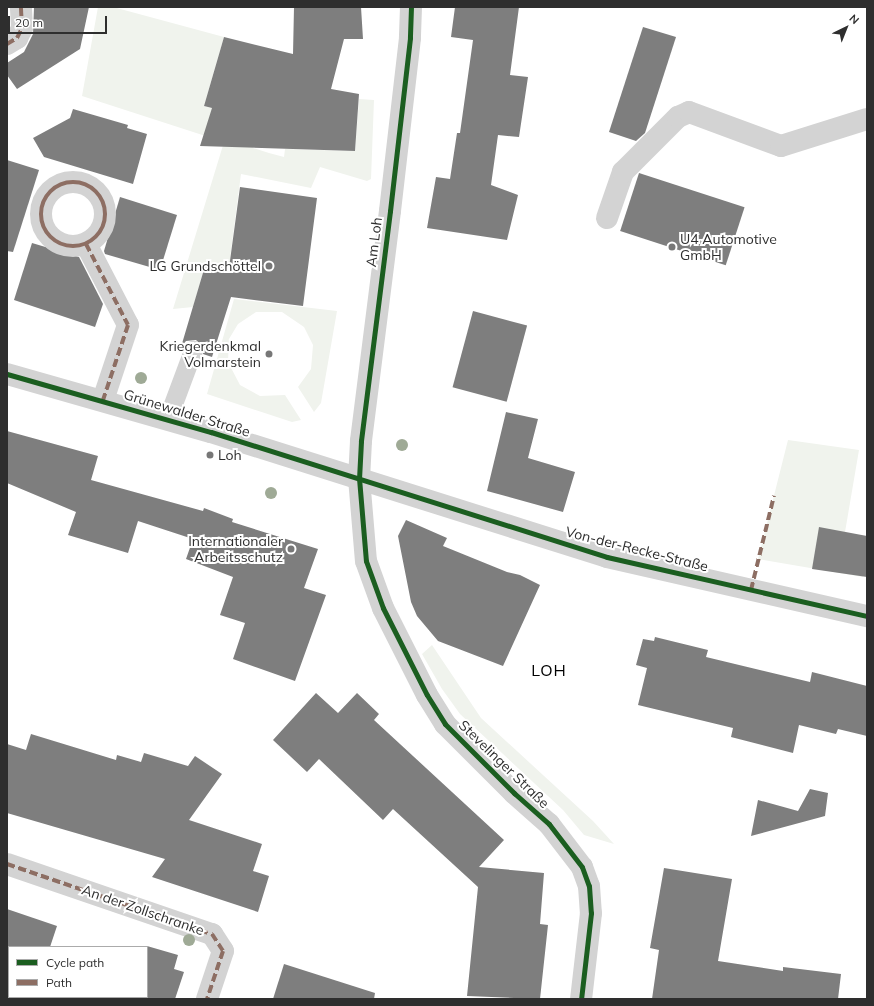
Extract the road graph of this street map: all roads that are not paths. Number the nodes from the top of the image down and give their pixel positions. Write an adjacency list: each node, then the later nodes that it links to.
1 (21, 7): 3 (street)
2 (411, 7): 11 (street, Am Loh)
3 (7, 44)
4 (867, 119): 5 (street)
5 (607, 218)
6 (86, 244): 9 (street, Grünewalder Straße)
7 (193, 350): 10 (lane)
8 (7, 374): 9 (street, Grünewalder Straße)
9 (103, 400): 10 (street, Grünewalder Straße)
10 (167, 420): 11 (street, Grünewalder Straße)
11 (359, 478): 12 (street, Von-der-Recke-Straße); 15 (street, Stevelinger Straße)
12 (867, 616)
13 (7, 864): 14 (street, An der Zollschranke)
14 (207, 999)
15 (581, 999)

